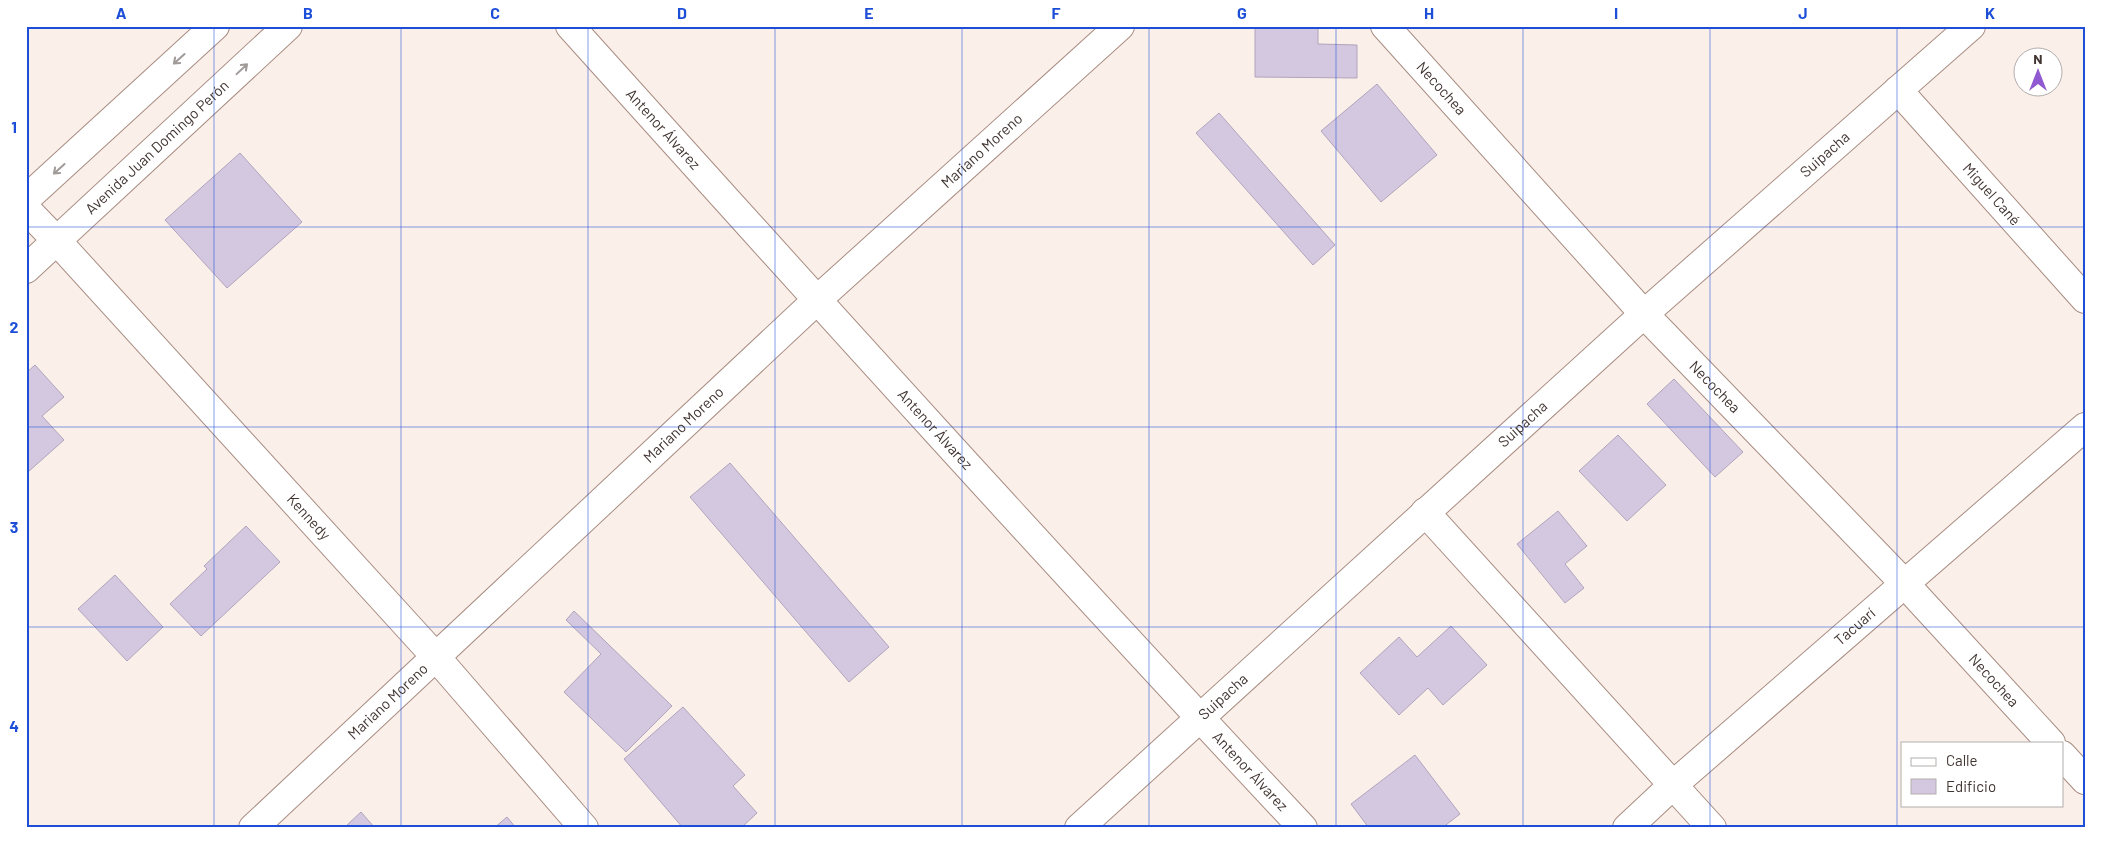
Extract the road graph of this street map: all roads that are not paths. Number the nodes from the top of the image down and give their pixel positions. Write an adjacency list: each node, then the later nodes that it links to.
1 (215, 26): 8 (street, one-way to 8)
2 (288, 26): 10 (street, Avenida Juan Domingo Perón, one-way to 2)
3 (570, 26): 13 (street, Antenor Álvarez)
4 (1120, 26): 13 (street, Mariano Moreno)
5 (1385, 26): 14 (street, Necochea)
6 (1971, 26): 7 (street, Suipacha)
7 (1898, 90): 12 (street, Miguel Cané); 14 (street, Suipacha)
8 (26, 199)
9 (26, 209): 10 (street, Kennedy)
10 (57, 241): 11 (street, Avenida Juan Domingo Perón); 18 (street, Kennedy)
11 (26, 269)
12 (2085, 299)
13 (817, 300): 18 (street, Mariano Moreno); 19 (street, Antenor Álvarez)
14 (1644, 314): 16 (street, Suipacha); 17 (street, Necochea)
15 (2085, 428): 17 (street, Tacuarí)
16 (1425, 512): 19 (street, Suipacha); 23 (street)
17 (1905, 584): 20 (street, Necochea); 23 (street, Tacuarí)
18 (435, 656): 24 (street, Mariano Moreno); 25 (street, Kennedy)
19 (1200, 718): 26 (street, Suipacha); 27 (street, Antenor Álvarez)
20 (2050, 742)
21 (2064, 757): 22 (street)
22 (2085, 780)
23 (1673, 785): 28 (street, Tacuarí); 29 (street)
24 (254, 828)
25 (584, 828)
26 (1079, 828)
27 (1303, 828)
28 (1627, 828)
29 (1712, 828)

